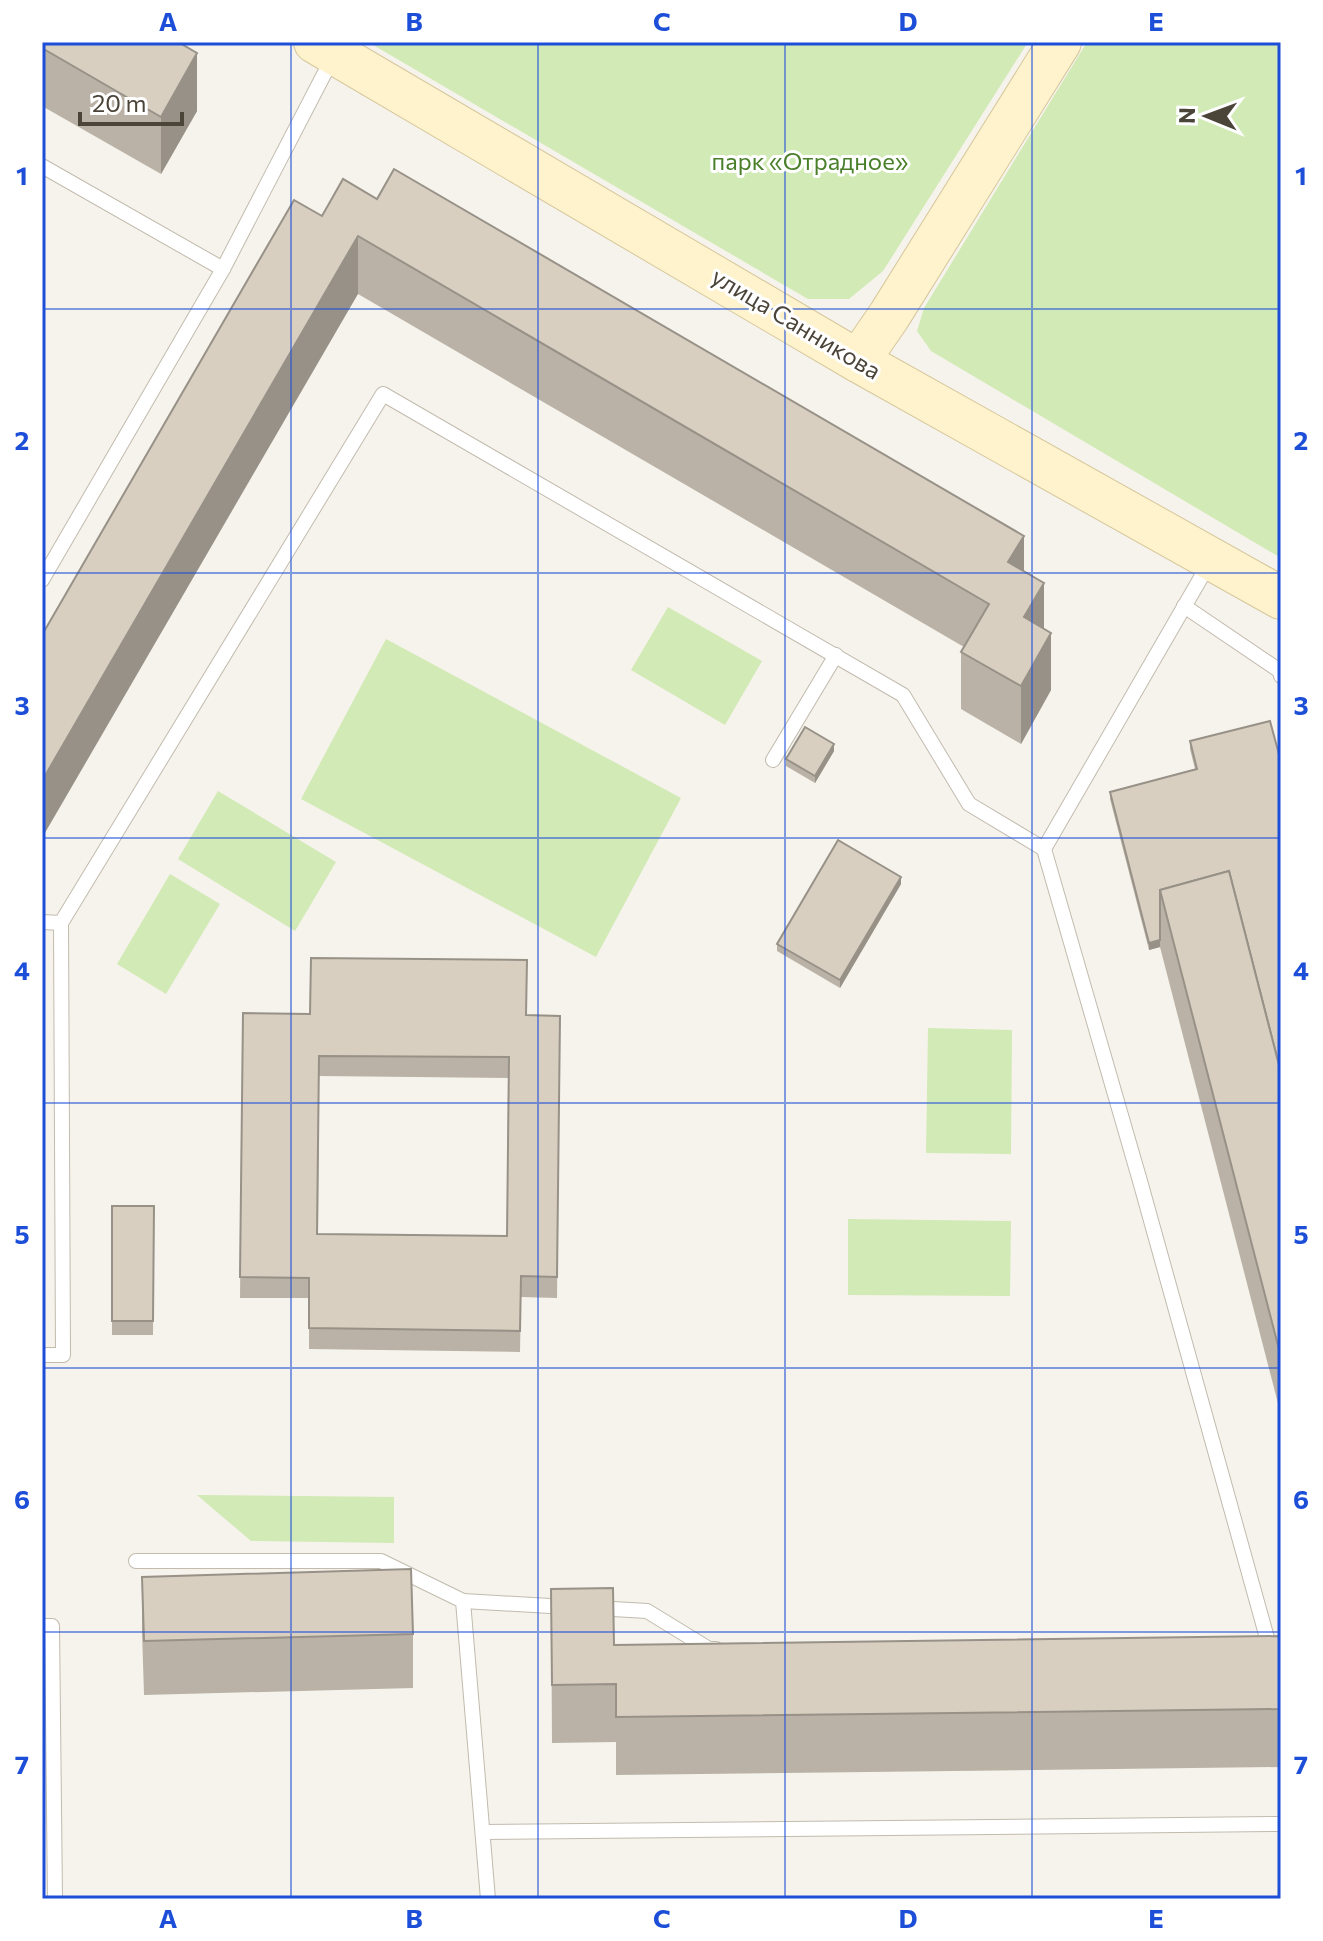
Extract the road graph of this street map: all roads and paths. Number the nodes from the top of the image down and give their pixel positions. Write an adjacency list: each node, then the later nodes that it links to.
1 (1060, 42): 5 (street)
2 (325, 48): 4 (lane); 5 (street, улица Санникова)
3 (42, 166): 4 (lane)
4 (223, 269): 7 (lane)
5 (858, 361): 6 (street, улица Санникова)
6 (1212, 558): 8 (street, улица Санникова); 9 (lane)
7 (42, 580)
8 (1281, 598)
9 (1184, 606): 11 (lane); 13 (lane)
10 (836, 655): 12 (lane); 13 (lane); 15 (lane)
11 (1281, 676)
12 (773, 760)
13 (1044, 849): 21 (lane)
14 (42, 922): 15 (lane)
15 (61, 923): 16 (lane)
16 (42, 1355)
17 (136, 1561): 18 (lane)
18 (463, 1601): 22 (lane); 24 (lane)
19 (42, 1626): 25 (lane)
20 (1253, 1645): 21 (lane)
21 (1275, 1647)
22 (725, 1649)
23 (1281, 1824): 24 (lane)
24 (483, 1832): 26 (lane)
25 (55, 1899)
26 (488, 1899)

